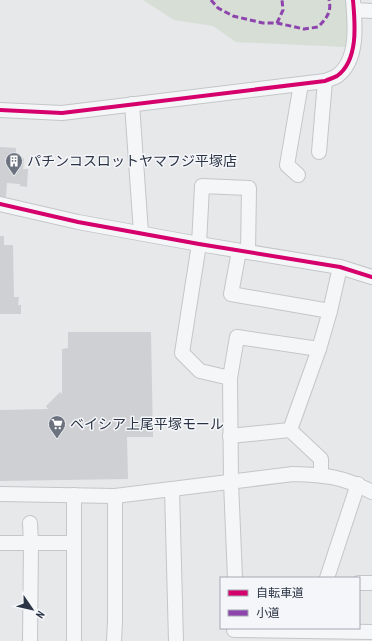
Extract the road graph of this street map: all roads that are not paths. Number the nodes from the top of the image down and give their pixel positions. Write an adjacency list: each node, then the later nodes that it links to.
1 (353, 5): 2 (street); 3 (street)
2 (372, 11)
3 (325, 81): 4 (street); 7 (street)
4 (301, 84): 5 (street); 8 (street)
5 (132, 104): 6 (street); 10 (street)
6 (0, 110)
7 (319, 152)
8 (298, 175)
9 (0, 204): 10 (street)
10 (141, 233): 11 (street)
11 (199, 244): 12 (street); 12 (street); 17 (street)
12 (243, 252): 13 (street); 15 (street)
13 (340, 267): 14 (street); 15 (street)
14 (372, 277)
15 (330, 311): 16 (street)
16 (319, 349): 17 (street); 18 (street)
17 (230, 378): 19 (street)
18 (290, 430): 19 (street); 20 (street)
19 (230, 436): 21 (street)
20 (321, 475): 21 (street); 22 (street)
21 (231, 482): 23 (street); 32 (street)
22 (358, 484): 24 (street); 33 (street)
23 (172, 489): 27 (street); 42 (street)
24 (372, 492)
25 (0, 494): 26 (street)
26 (74, 495): 27 (street); 29 (street)
27 (115, 496): 41 (street)
28 (30, 523): 31 (street)
29 (74, 542): 31 (street); 40 (street)
30 (0, 543): 31 (street)
31 (31, 543): 39 (street)
32 (235, 577)
33 (327, 577)
34 (360, 583): 35 (street)
35 (372, 583)
36 (372, 632): 38 (street)
37 (234, 633): 38 (street)
38 (313, 636)
39 (30, 641)
40 (74, 641)
41 (114, 641)
42 (176, 641)

